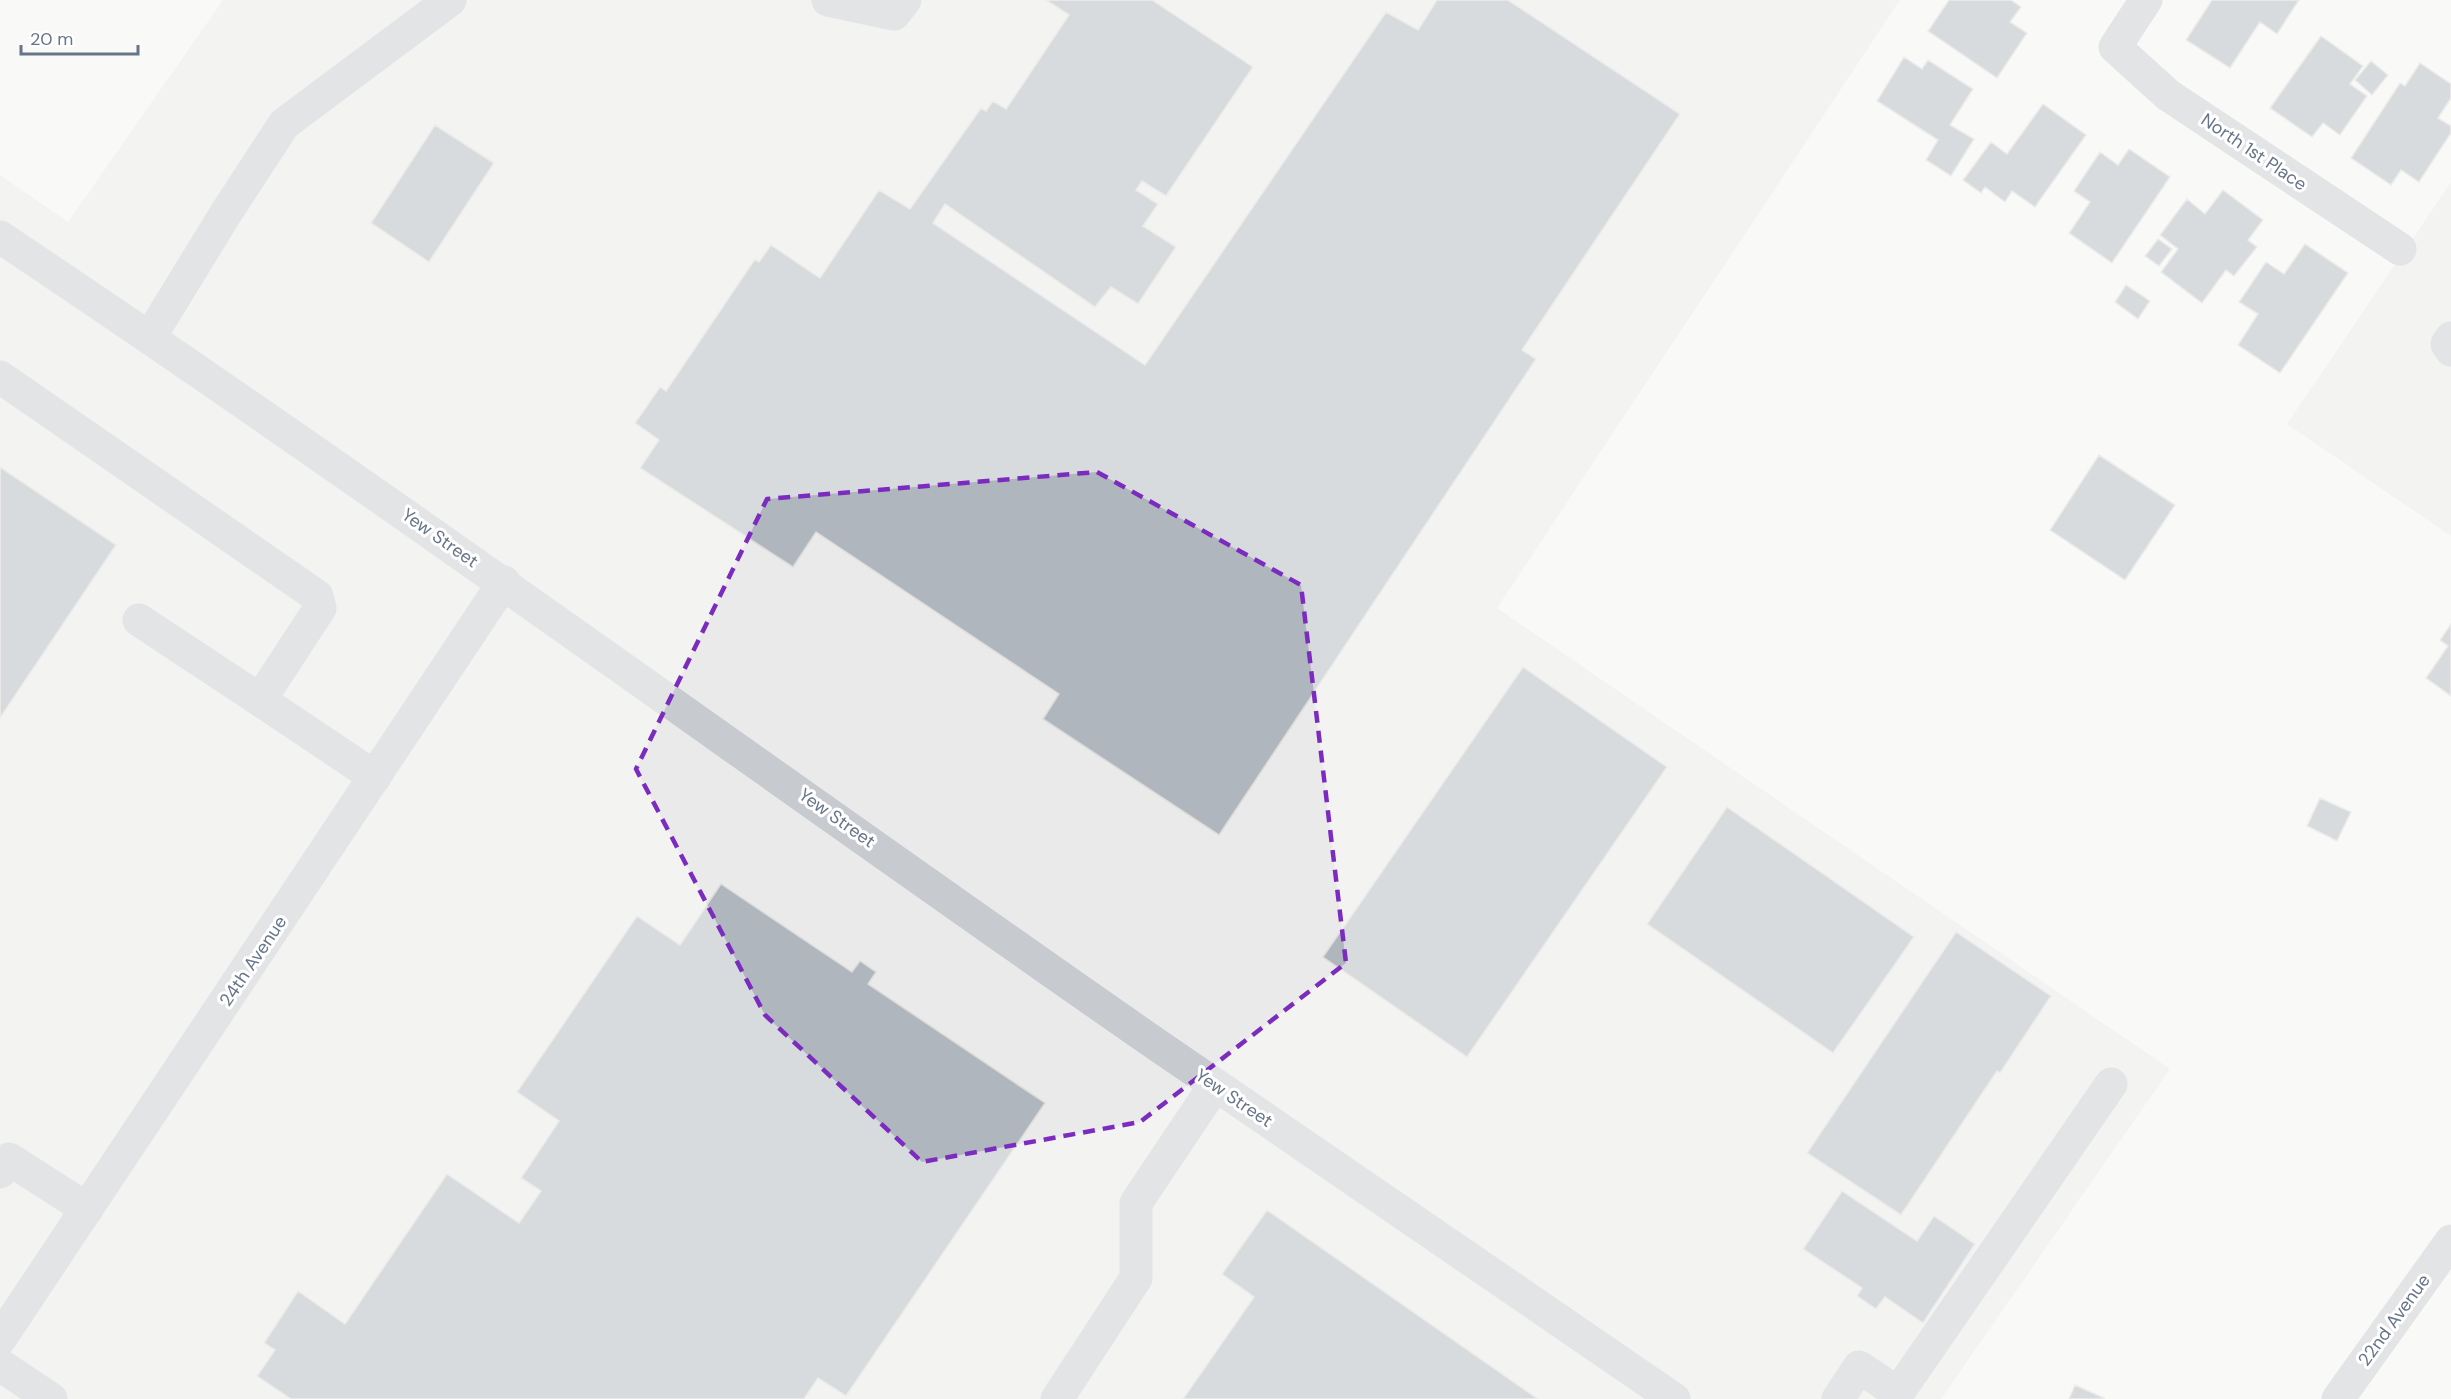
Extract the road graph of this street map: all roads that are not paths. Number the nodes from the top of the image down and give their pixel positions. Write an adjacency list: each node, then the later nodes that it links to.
1 (450, 0): 7 (street)
2 (828, 0): 3 (street)
3 (905, 0)
4 (2146, 0): 6 (street, North 1st Place)
5 (0, 237): 7 (street, Yew Street)
6 (2400, 249)
7 (150, 337): 11 (street, Yew Street)
8 (2451, 338): 9 (street)
9 (2451, 350)
10 (0, 377): 13 (street)
11 (504, 582): 14 (street, 24th Avenue); 16 (street, Yew Street)
12 (140, 620): 13 (street)
13 (260, 700): 14 (street)
14 (375, 777): 18 (street, 24th Avenue)
15 (2111, 1084): 25 (street)
16 (1215, 1085): 23 (street); 24 (street, Yew Street)
17 (0, 1172): 18 (street)
18 (87, 1209): 20 (street, 24th Avenue)
19 (2451, 1241): 26 (street, 22nd Avenue)
20 (0, 1339)
21 (0, 1365): 22 (street)
22 (51, 1399)
23 (1057, 1399)
24 (1674, 1399)
25 (1838, 1399)
26 (2338, 1399)

